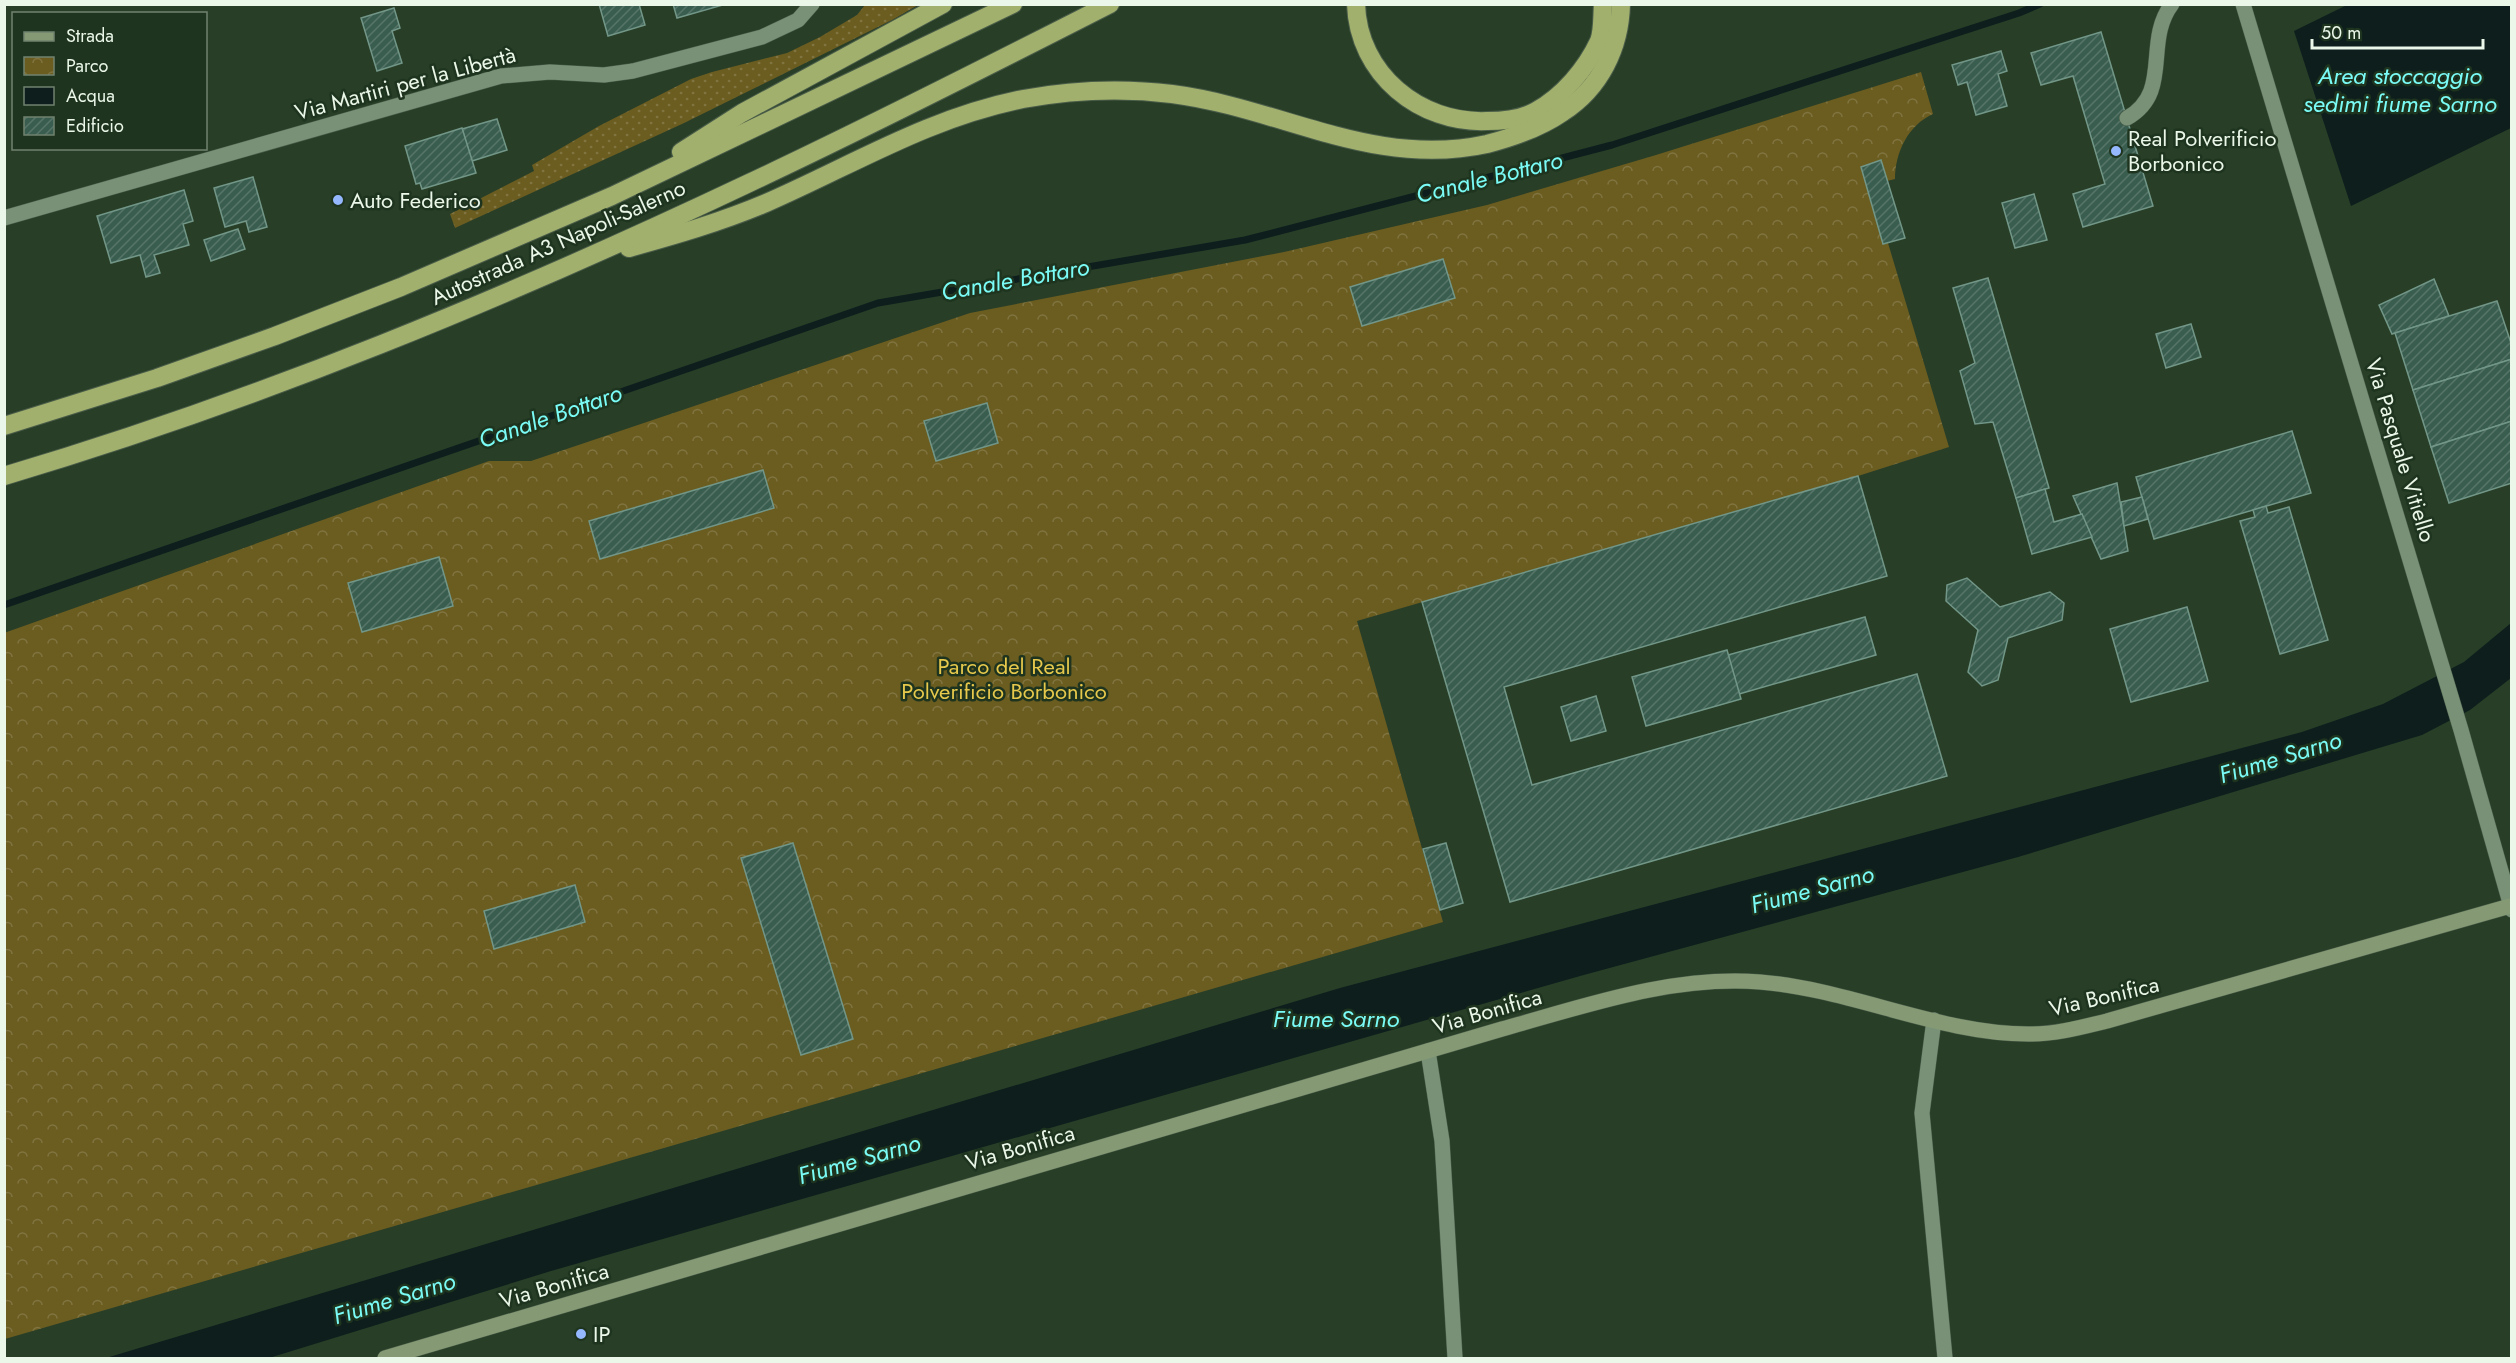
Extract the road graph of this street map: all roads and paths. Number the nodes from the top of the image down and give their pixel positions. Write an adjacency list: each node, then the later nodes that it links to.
1 (812, 4): 12 (street, Via Martiri per la Libertà)
2 (943, 4): 11 (highway)
3 (1013, 4): 11 (highway, Autostrada A3 Napoli-Salerno)
4 (1110, 4): 13 (highway, Autostrada A3 Napoli-Salerno)
5 (1356, 4): 6 (highway)
6 (1603, 4)
7 (1621, 4): 13 (highway)
8 (2172, 4): 10 (street)
9 (2243, 4): 16 (street, Via Pasquale Vitiello)
10 (2127, 118)
11 (612, 196): 14 (highway, Autostrada A3 Napoli-Salerno)
12 (4, 218)
13 (573, 264): 15 (highway, Autostrada A3 Napoli-Salerno)
14 (4, 426)
15 (4, 476)
16 (2511, 908): 17 (main road, Via Bonifica)
17 (1934, 1020): 18 (main road, Via Bonifica); 21 (street)
18 (1428, 1052): 19 (main road, Via Bonifica); 20 (street)
19 (385, 1359)
20 (1455, 1359)
21 (1945, 1359)

